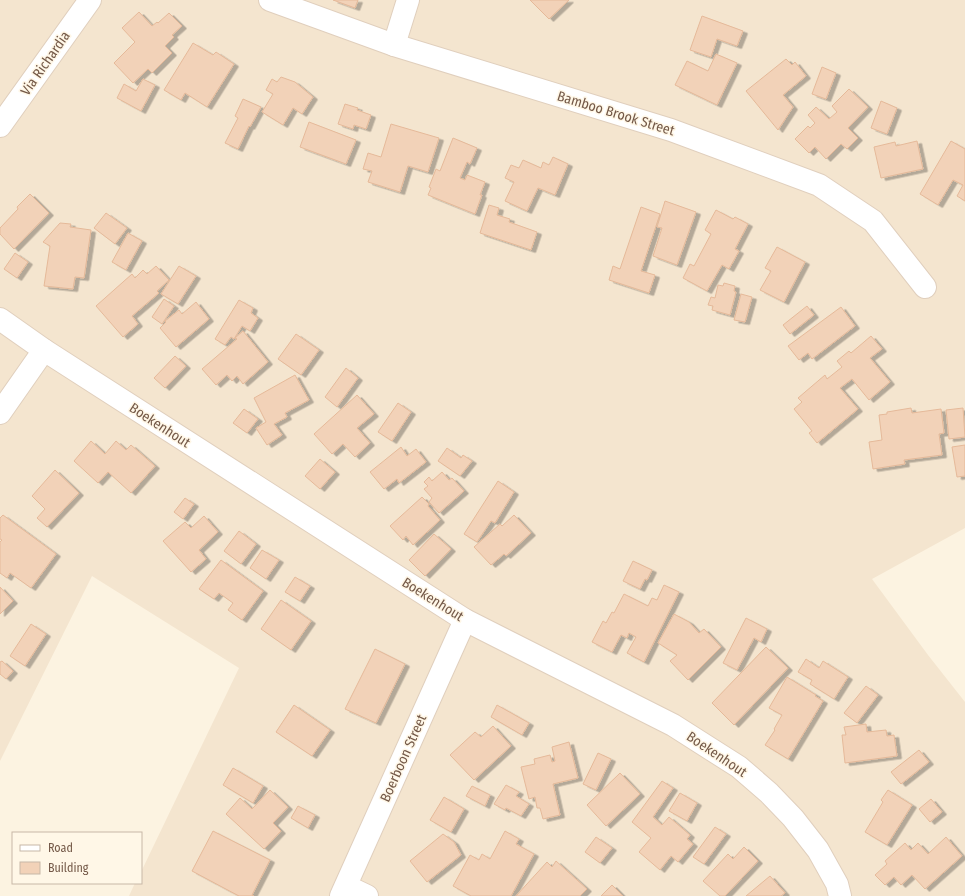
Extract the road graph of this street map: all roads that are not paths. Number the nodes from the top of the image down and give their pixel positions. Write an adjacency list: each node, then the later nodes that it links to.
1 (90, 0): 5 (street, Via Richardia)
2 (270, 0): 4 (street, Bamboo Brook Street)
3 (408, 0): 4 (street)
4 (394, 45): 6 (street, Bamboo Brook Street)
5 (0, 126)
6 (925, 287)
7 (0, 319): 8 (street, Boekenhout)
8 (44, 350): 9 (street); 10 (street, Boekenhout)
9 (0, 413)
10 (465, 620): 11 (street, Boerboon Street); 13 (street, Boekenhout)
11 (343, 891): 12 (street)
12 (367, 896)
13 (840, 896)

